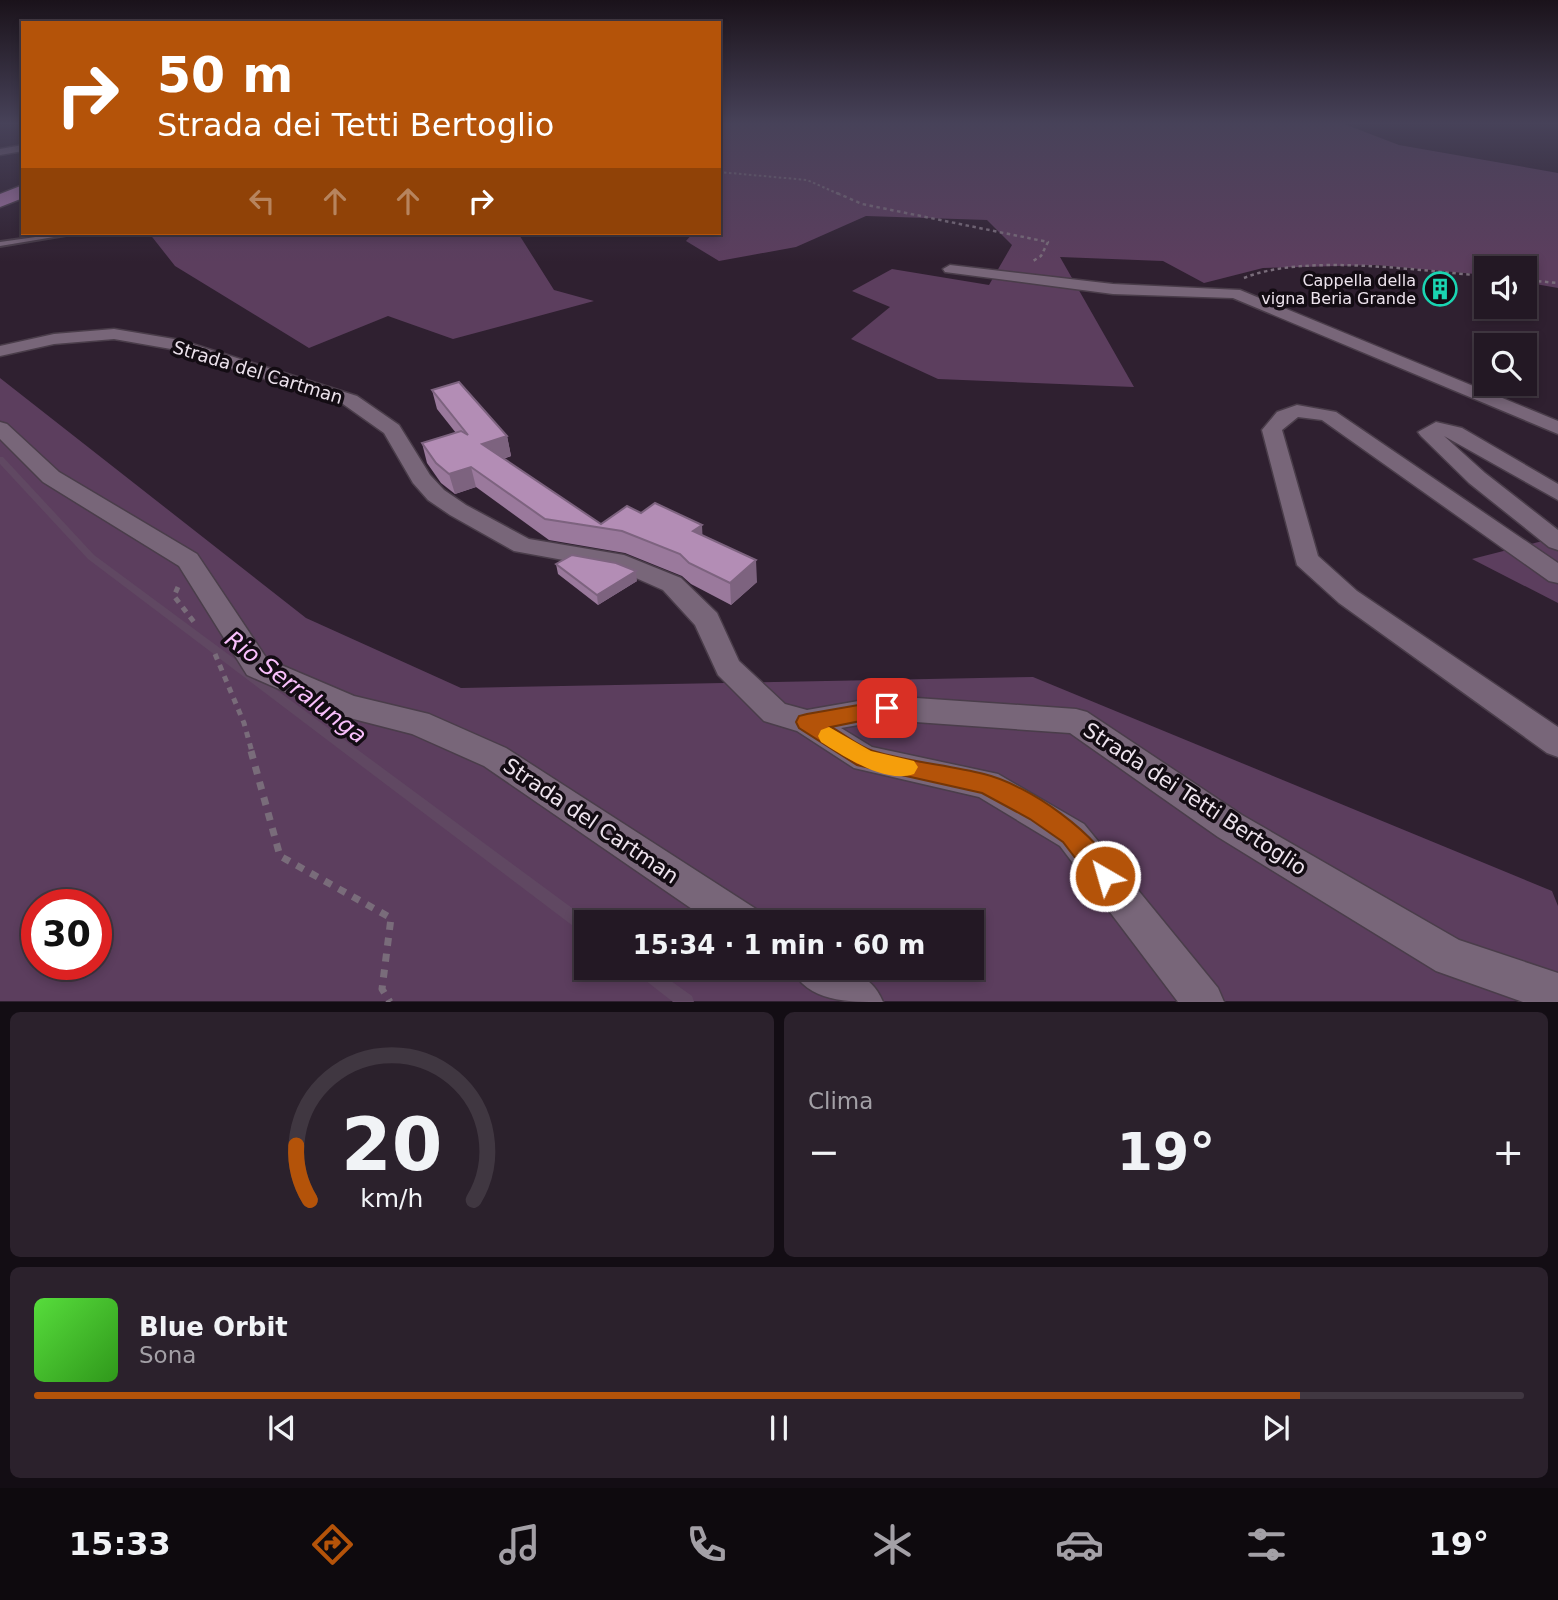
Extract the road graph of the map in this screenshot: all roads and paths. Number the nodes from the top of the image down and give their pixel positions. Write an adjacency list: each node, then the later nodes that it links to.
1 (721, 172): 9 (path)
2 (21, 192): 3 (main road)
3 (0, 201)
4 (61, 235): 5 (lane)
5 (0, 244)
6 (950, 269): 9 (street)
7 (1474, 275): 11 (path)
8 (1537, 281): 10 (path)
9 (1041, 282): 11 (street)
10 (1558, 283)
11 (1235, 293): 14 (street)
12 (0, 351): 21 (street, Strada del Cartman)
13 (0, 428): 17 (street, Strada del Cartman)
14 (1558, 428)
15 (1558, 493): 16 (street)
16 (1558, 542)
17 (188, 560): 19 (path); 23 (street, Strada del Cartman)
18 (1558, 575): 22 (street)
19 (204, 635)
20 (211, 645): 26 (path)
21 (807, 722): 25 (street, Strada dei Tetti Bertoglio); 28 (street)
22 (1558, 744)
23 (725, 910)
24 (829, 980): 27 (street)
25 (1558, 993)
26 (390, 1002)
27 (863, 1002)
28 (1204, 1002)

